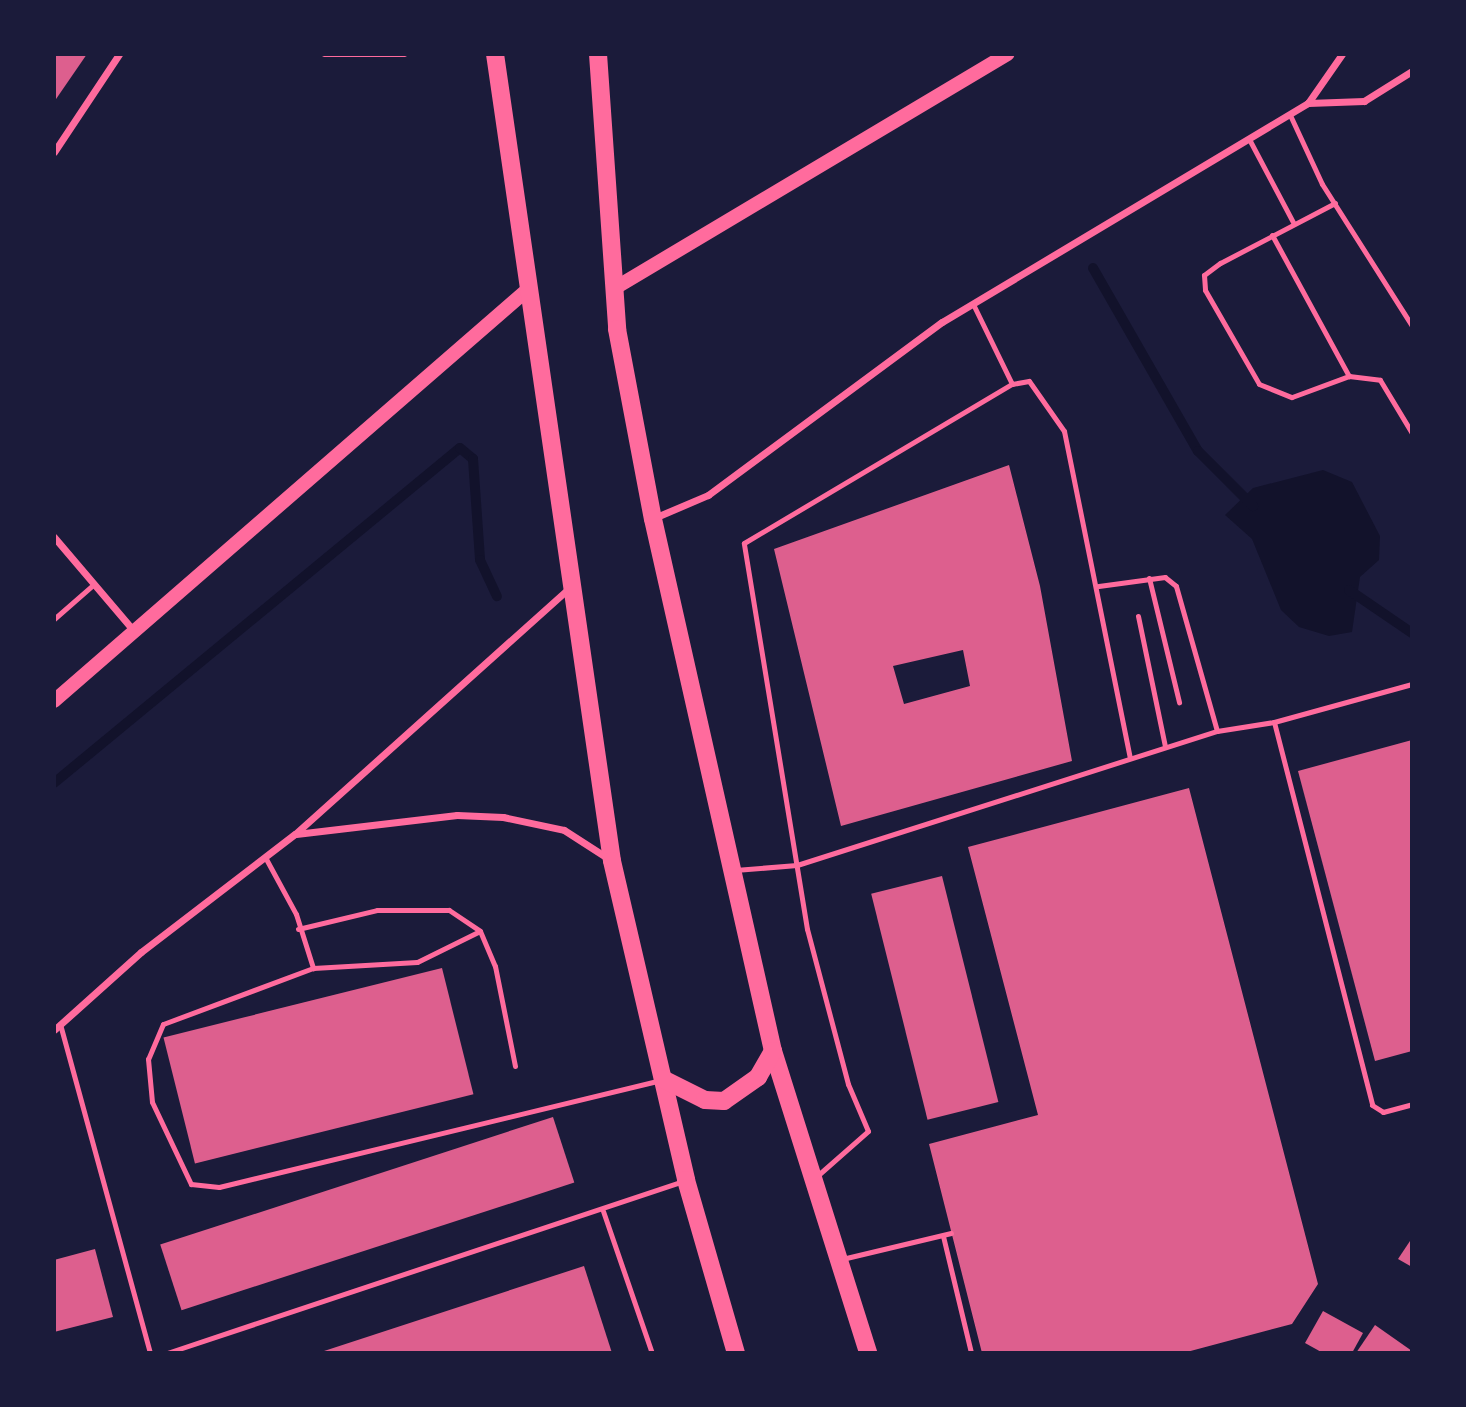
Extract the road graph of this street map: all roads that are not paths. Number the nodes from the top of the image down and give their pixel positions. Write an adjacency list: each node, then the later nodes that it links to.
1 (119, 54): 12 (street)
2 (324, 54): 3 (lane)
3 (404, 54)
4 (495, 54): 17 (main road)
5 (598, 54): 16 (main road)
6 (1008, 54): 16 (main road)
7 (1342, 54): 9 (street)
8 (1412, 71): 9 (street)
9 (1308, 103): 10 (street)
10 (1290, 115): 11 (street); 13 (lane)
11 (1249, 139): 14 (lane); 18 (street)
12 (54, 152)
13 (1335, 203): 14 (lane); 19 (lane)
14 (1294, 224): 15 (lane)
15 (1272, 235): 20 (lane); 20 (lane)
16 (615, 288): 23 (main road)
17 (526, 292): 28 (main road); 31 (main road)
18 (972, 304): 21 (lane); 23 (street)
19 (1412, 326)
20 (1349, 376): 22 (lane)
21 (1012, 384): 27 (lane); 42 (lane)
22 (1412, 433)
23 (653, 519): 43 (main road)
24 (54, 537): 26 (street)
25 (1149, 578): 27 (lane); 34 (lane); 36 (lane)
26 (94, 584): 30 (lane); 31 (street)
27 (1099, 586): 38 (lane)
28 (570, 587): 39 (street); 41 (main road)
29 (1138, 616): 37 (lane)
30 (54, 619)
31 (134, 631): 33 (main road)
32 (1412, 684): 35 (lane)
33 (54, 701)
34 (1179, 702)
35 (1274, 722): 36 (lane); 51 (lane)
36 (1217, 731): 37 (lane)
37 (1165, 746): 38 (lane)
38 (1129, 757): 42 (lane)
39 (295, 834): 40 (street); 41 (street)
40 (265, 857): 44 (lane); 47 (street)
41 (612, 861): 50 (main road)
42 (797, 866): 43 (lane); 53 (lane)
43 (729, 870): 48 (main road)
44 (298, 929): 45 (lane); 46 (lane)
45 (480, 931): 46 (lane); 49 (lane)
46 (313, 968): 50 (lane)
47 (57, 1027): 58 (lane)
48 (773, 1051): 50 (main road); 53 (main road)
49 (515, 1066)
50 (663, 1079): 52 (main road)
51 (1412, 1104)
52 (686, 1180): 54 (lane); 61 (main road)
53 (813, 1180): 57 (main road)
54 (603, 1211): 59 (lane); 60 (lane)
55 (951, 1233): 56 (lane)
56 (943, 1236): 57 (lane); 63 (lane)
57 (838, 1260): 62 (main road)
58 (150, 1353)
59 (167, 1353)
60 (652, 1353)
61 (736, 1353)
62 (868, 1353)
63 (971, 1353)

